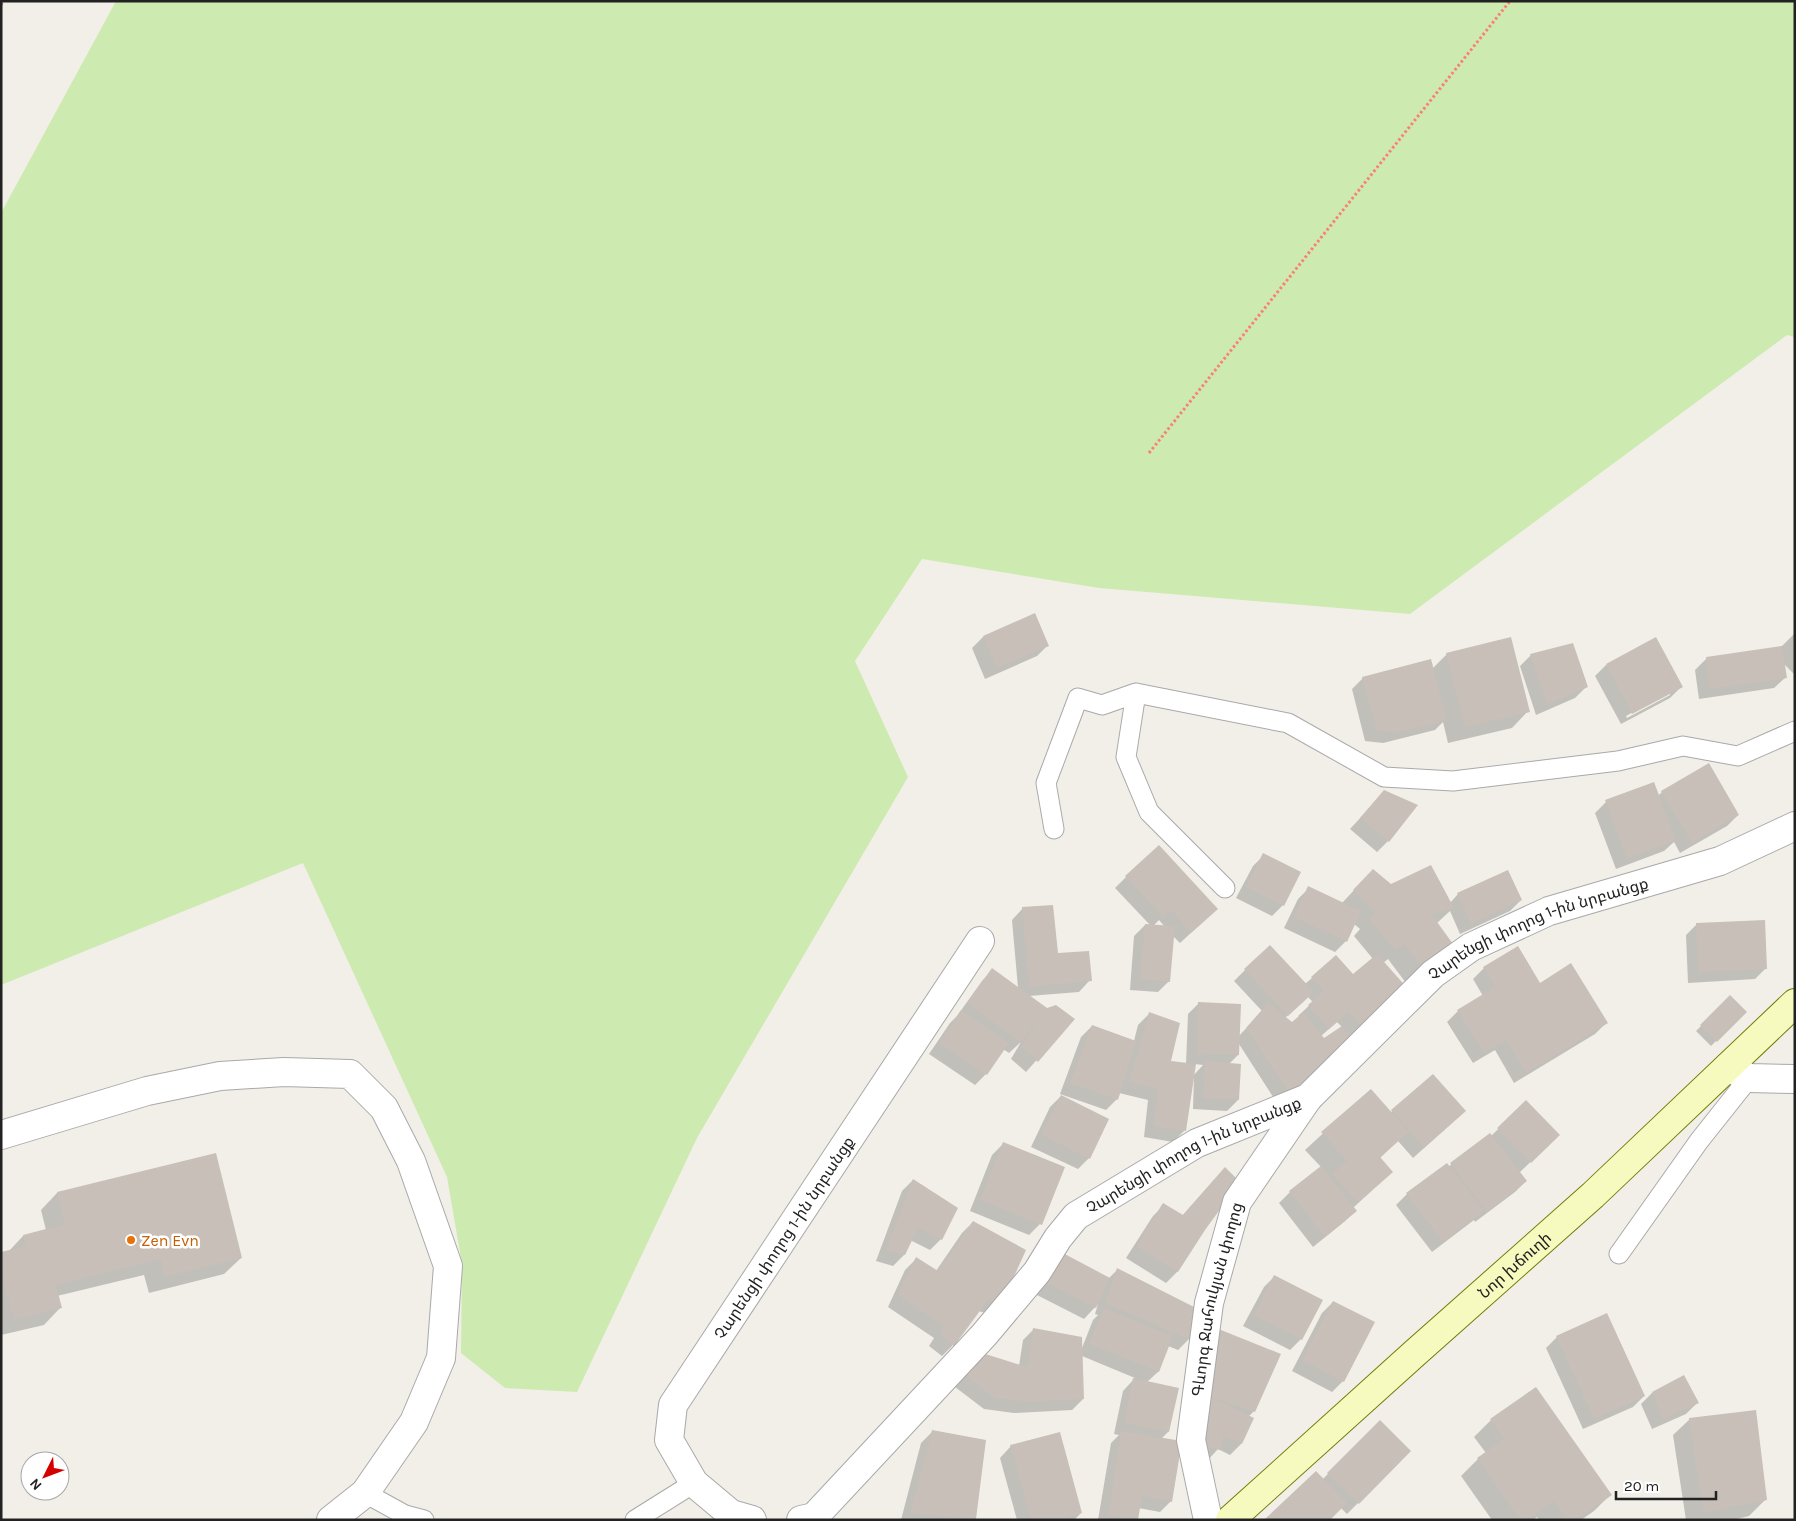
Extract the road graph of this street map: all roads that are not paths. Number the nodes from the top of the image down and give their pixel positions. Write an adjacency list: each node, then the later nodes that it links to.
1 (1136, 693): 2 (lane); 4 (lane); 5 (lane)
2 (1795, 731)
3 (1795, 826): 10 (street, Չարենցի փողոց 1-ին նրբանցք)
4 (1054, 829)
5 (1225, 888)
6 (980, 942): 13 (street, Չարենցի փողոց 1-ին նրբանցք)
7 (1795, 1003): 8 (main road, Նոր խճուղի)
8 (1739, 1072): 9 (street); 12 (lane); 21 (main road, Նոր խճուղի)
9 (1795, 1080)
10 (1308, 1098): 19 (street, Չարենցի փողոց 1-ին նրբանցք); 20 (street, Գևորգ Ջահուկյան փողոց)
11 (1, 1135): 14 (street)
12 (1619, 1254)
13 (694, 1483): 17 (lane); 18 (street, Չարենցի փողոց 1-ին նրբանցք)
14 (365, 1494): 15 (street); 16 (lane)
15 (331, 1520)
16 (424, 1520)
17 (634, 1520)
18 (752, 1520)
19 (801, 1520)
20 (1208, 1520)
21 (1230, 1520)

